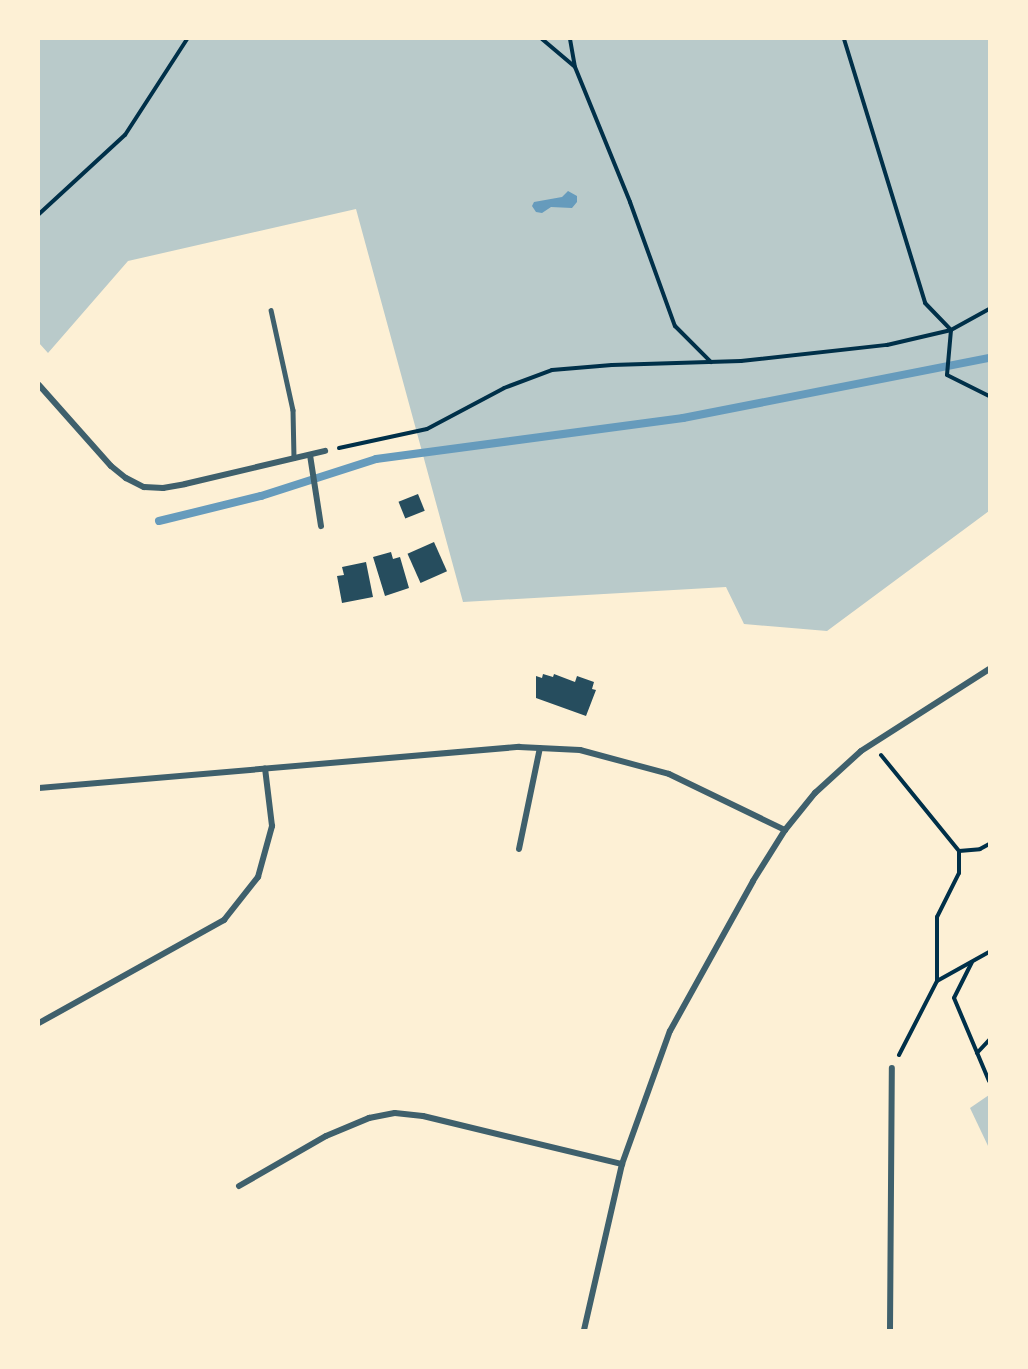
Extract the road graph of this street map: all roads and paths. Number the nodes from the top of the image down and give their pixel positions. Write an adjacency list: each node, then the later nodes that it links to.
1 (192, 39): 5 (path)
2 (542, 39): 6 (path)
3 (570, 39): 6 (path)
4 (844, 39): 10 (path)
5 (187, 40): 7 (path)
6 (575, 67): 11 (path)
7 (39, 214)
8 (989, 309): 10 (path)
9 (271, 310): 16 (lane)
10 (951, 330): 11 (path); 13 (path)
11 (711, 362): 14 (path)
12 (39, 385): 16 (street)
13 (989, 396)
14 (325, 451): 15 (street)
15 (311, 458): 16 (street); 17 (street)
16 (294, 459)
17 (321, 526)
18 (989, 669): 19 (street)
19 (873, 744): 23 (street); 26 (path)
20 (540, 748): 21 (street); 23 (street); 25 (street)
21 (265, 768): 22 (street); 30 (street)
22 (39, 788)
23 (785, 830): 35 (street)
24 (989, 844): 26 (path)
25 (519, 849)
26 (959, 851): 29 (path)
27 (989, 952): 28 (path)
28 (972, 961): 29 (path); 32 (path)
29 (937, 981): 33 (path)
30 (39, 1023)
31 (989, 1040): 32 (path)
32 (977, 1053): 34 (path)
33 (892, 1068): 38 (street)
34 (989, 1081)
35 (622, 1164): 36 (street); 37 (street)
36 (239, 1186)
37 (584, 1330)
38 (890, 1330)

